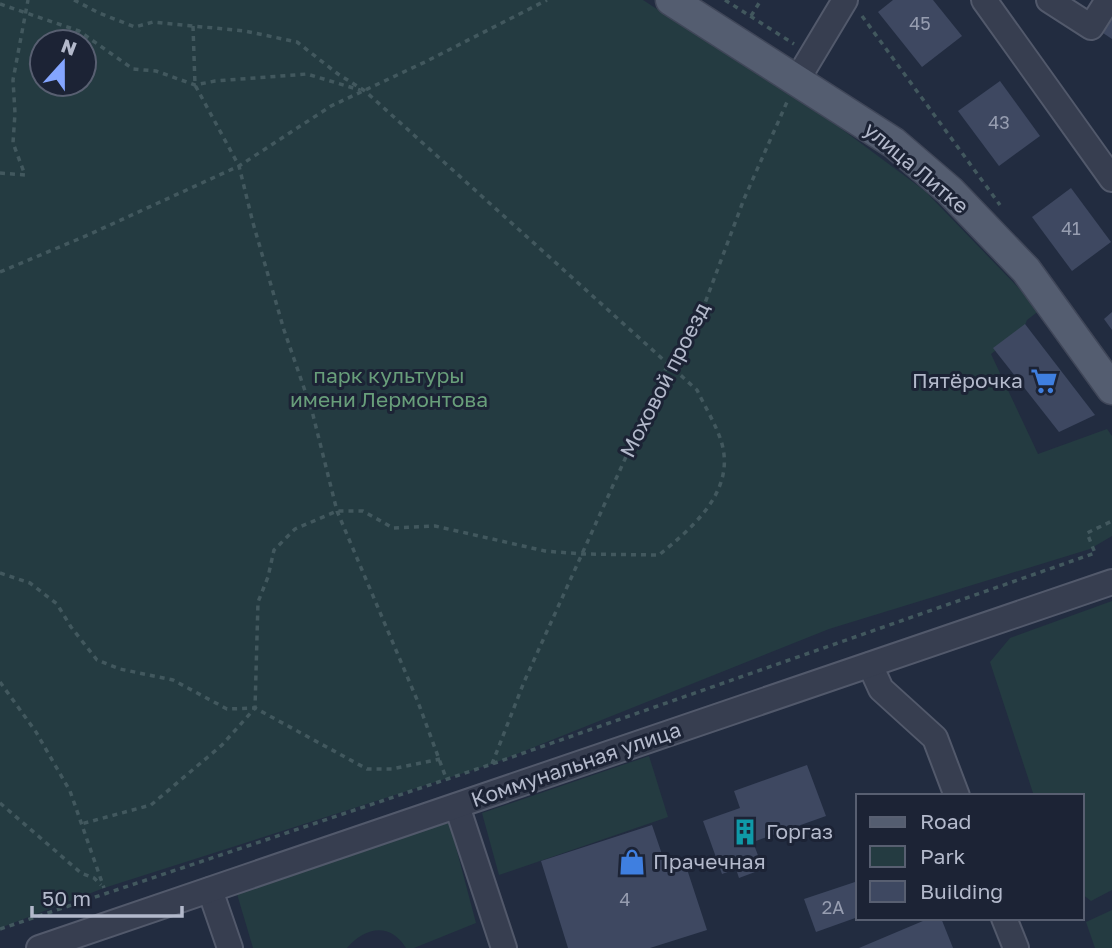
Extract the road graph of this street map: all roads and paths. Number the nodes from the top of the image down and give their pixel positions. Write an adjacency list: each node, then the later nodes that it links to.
1 (28, 0): 12 (path)
2 (74, 0): 14 (path)
3 (547, 0): 17 (path)
4 (671, 0): 15 (main road, улица Литке)
5 (725, 0): 13 (path)
6 (761, 0): 13 (path)
7 (984, 0): 20 (street)
8 (1049, 0): 9 (street)
9 (1108, 0)
10 (0, 4): 12 (path)
11 (852, 6): 15 (street); 21 (path)
12 (26, 11): 16 (path); 19 (path)
13 (750, 16): 15 (path)
14 (193, 26): 16 (path); 17 (path)
15 (804, 67): 23 (path, Моховой проезд); 24 (main road, улица Литке)
16 (195, 85): 17 (path); 18 (path)
17 (365, 91): 18 (path); 23 (path)
18 (239, 166): 22 (path); 25 (path)
19 (0, 173)
20 (1112, 180)
21 (1006, 213)
22 (0, 271)
23 (668, 364): 27 (path, Моховой проезд); 27 (path)
24 (1112, 389)
25 (337, 511): 27 (path); 32 (path); 33 (path)
26 (1112, 521): 34 (path)
27 (582, 554): 34 (path, Моховой проезд)
28 (0, 573): 32 (path)
29 (1112, 582): 30 (street, Коммунальная улица)
30 (870, 665): 36 (street); 38 (street, Коммунальная улица)
31 (0, 682): 39 (path)
32 (255, 708): 33 (path); 39 (path)
33 (440, 760): 35 (path)
34 (492, 764): 35 (path)
35 (446, 779): 42 (path)
36 (956, 794)
37 (0, 803): 40 (path)
38 (457, 806): 41 (street, Коммунальная улица); 48 (street)
39 (81, 824): 40 (path)
40 (104, 888): 42 (path)
41 (210, 890): 46 (street, Коммунальная улица); 47 (street)
42 (108, 892): 43 (path); 45 (path)
43 (117, 898)
44 (1005, 920): 49 (street)
45 (0, 929)
46 (47, 947)
47 (230, 948)
48 (503, 948)
49 (1016, 948)

